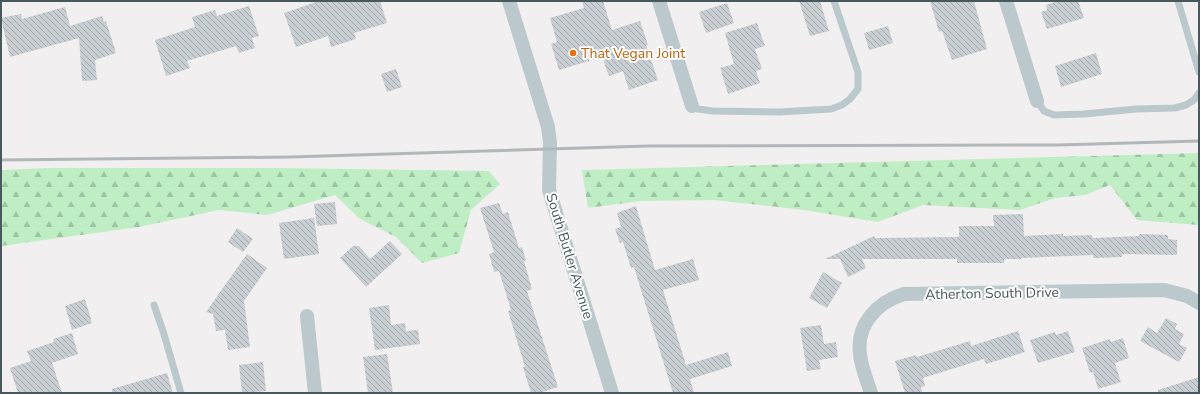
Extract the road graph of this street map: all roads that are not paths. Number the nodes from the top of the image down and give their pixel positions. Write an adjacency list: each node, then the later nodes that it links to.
1 (509, 1): 15 (street, South Butler Avenue)
2 (659, 1): 9 (street)
3 (834, 1): 9 (lane)
4 (1006, 1): 8 (street)
5 (1178, 1): 6 (lane)
6 (1199, 72)
7 (1199, 93): 8 (lane)
8 (1037, 101)
9 (692, 106)
10 (1199, 303): 16 (street, Atherton South Drive)
11 (154, 305): 13 (lane)
12 (307, 316): 14 (street)
13 (181, 393)
14 (315, 393)
15 (612, 393)
16 (871, 393)

